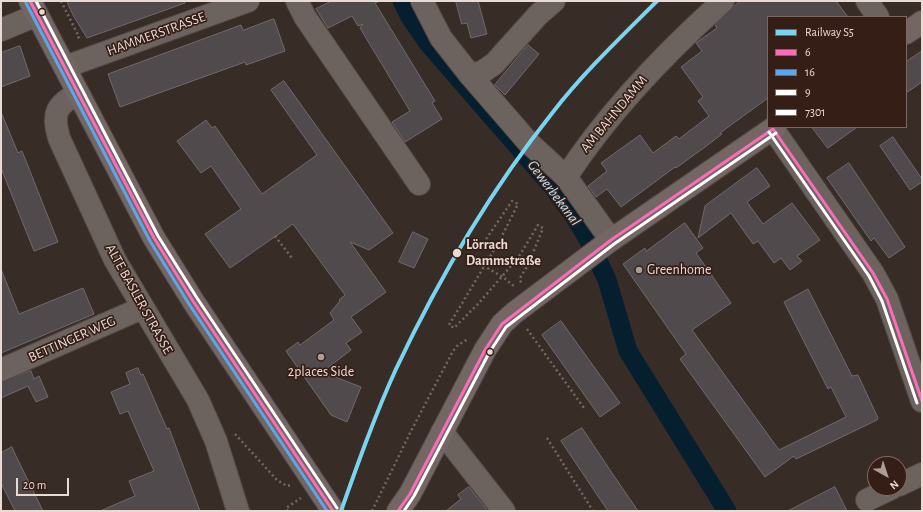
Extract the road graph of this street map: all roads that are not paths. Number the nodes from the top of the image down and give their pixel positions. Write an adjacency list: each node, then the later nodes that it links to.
1 (248, 1): 12 (street, HAMMERSTRASSE)
2 (297, 1): 17 (street)
3 (422, 1): 13 (street)
4 (554, 1): 13 (street)
5 (723, 1): 16 (street, AM BAHNDAMM)
6 (867, 1): 8 (street)
7 (34, 8): 10 (street); 12 (main road)
8 (877, 16)
9 (922, 22): 11 (main road)
10 (1, 30)
11 (907, 32)
12 (64, 67): 14 (main road)
13 (470, 75): 16 (street)
14 (78, 93): 19 (street, ALTE BASLER STRASSE); 28 (main road)
15 (774, 128): 18 (main road); 21 (street)
16 (566, 177): 18 (street)
17 (419, 184)
18 (611, 240): 22 (main road)
19 (142, 308): 20 (street, BETTINGER WEG); 27 (street, ALTE BASLER STRASSE)
20 (1, 370)
21 (922, 402)
22 (442, 432): 29 (main road); 30 (street)
23 (922, 474): 24 (street)
24 (907, 481)
25 (875, 496): 26 (street)
26 (866, 500)
27 (238, 511)
28 (333, 511)
29 (398, 511)
30 (504, 511)

